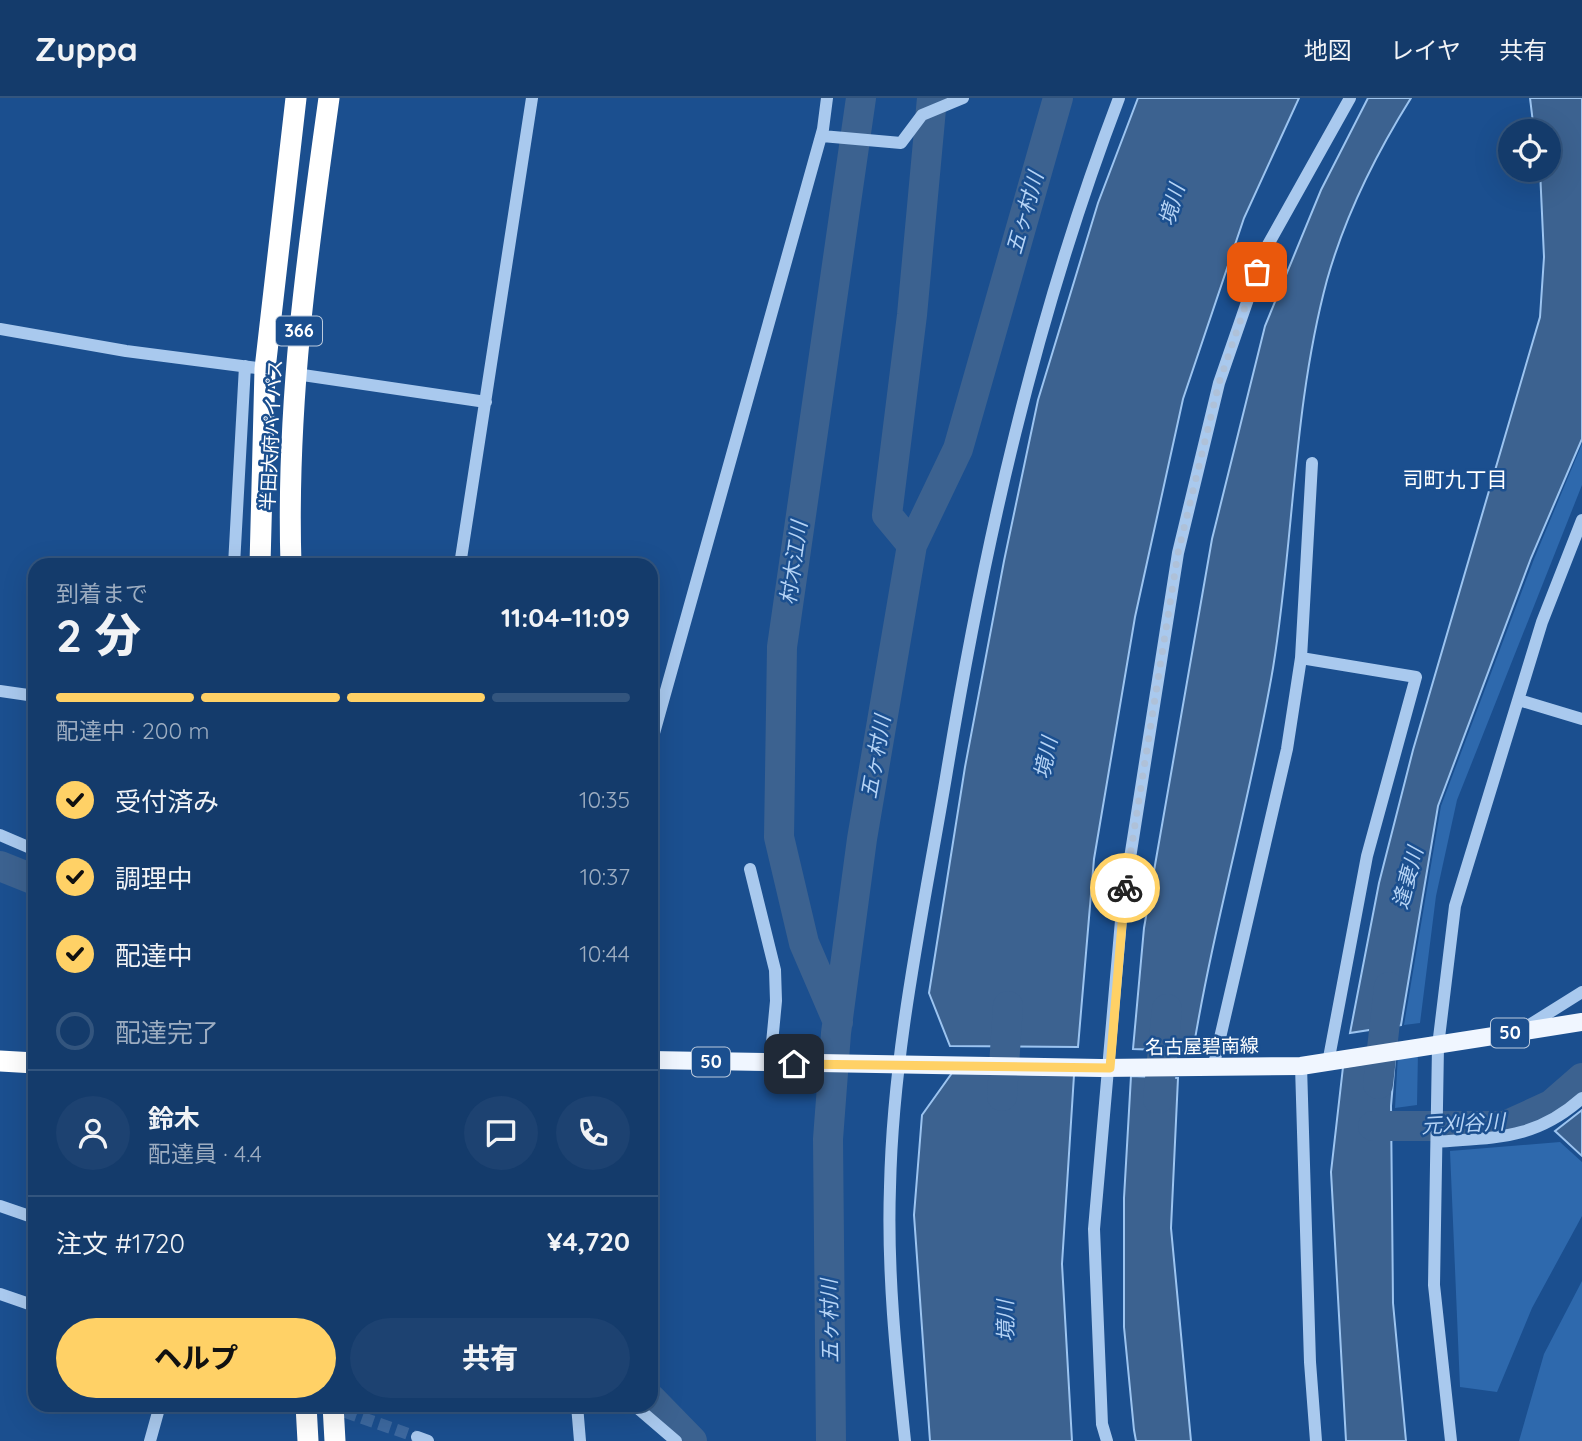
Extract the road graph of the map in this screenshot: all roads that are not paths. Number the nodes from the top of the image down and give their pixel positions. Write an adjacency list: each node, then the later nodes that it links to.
1 (296, 98): 10 (highway, 半田大府パイパス / 366)
2 (329, 98): 11 (highway, 半田大府パイパス / 366)
3 (533, 98): 12 (street)
4 (827, 98): 8 (street)
5 (963, 98): 8 (street)
6 (1119, 98): 37 (street)
7 (1350, 98): 39 (street)
8 (823, 129): 23 (street)
9 (0, 329): 10 (street)
10 (255, 368): 15 (street); 16 (highway, 半田大府パイパス / 366)
11 (296, 374): 12 (street); 17 (highway, 半田大府パイパス / 366)
12 (486, 401): 18 (street)
13 (1312, 463): 19 (street)
14 (1582, 520): 22 (street)
15 (235, 558)
16 (260, 558)
17 (291, 558)
18 (461, 558)
19 (1301, 658): 35 (street); 40 (street)
20 (0, 691): 21 (street)
21 (28, 695)
22 (1518, 700): 24 (street); 31 (street)
23 (658, 719)
24 (1582, 719)
25 (0, 835): 26 (street)
26 (28, 847)
27 (750, 869): 36 (street)
28 (1582, 992): 30 (street)
29 (1582, 1022): 30 (main road, 名古屋碧南線 / 50)
30 (1519, 1031): 31 (main road, 名古屋碧南線 / 50)
31 (1438, 1046): 35 (main road, 名古屋碧南線 / 50); 42 (street)
32 (658, 1060): 36 (main road, 名古屋碧南線 / 50)
33 (0, 1061): 34 (highway)
34 (28, 1063)
35 (1328, 1063): 38 (main road, 名古屋碧南線 / 50)
36 (770, 1064): 37 (main road, 名古屋碧南線 / 50)
37 (898, 1066): 39 (main road, 名古屋碧南線 / 50); 57 (street)
38 (1301, 1066): 40 (main road, 名古屋碧南線 / 50); 59 (street)
39 (1110, 1068): 40 (main road, 名古屋碧南線 / 50); 58 (street)
40 (1209, 1068)
41 (1582, 1098): 42 (street)
42 (1437, 1142): 60 (street)
43 (0, 1206): 44 (street)
44 (28, 1216)
45 (0, 1294): 46 (street)
46 (28, 1304)
47 (158, 1412): 52 (street)
48 (306, 1412): 53 (highway)
49 (333, 1412): 54 (highway)
50 (578, 1412): 55 (street)
51 (642, 1412): 56 (street)
52 (150, 1441)
53 (308, 1441)
54 (335, 1441)
55 (580, 1441)
56 (676, 1441)
57 (905, 1441)
58 (1107, 1441)
59 (1317, 1441)
60 (1451, 1441)

